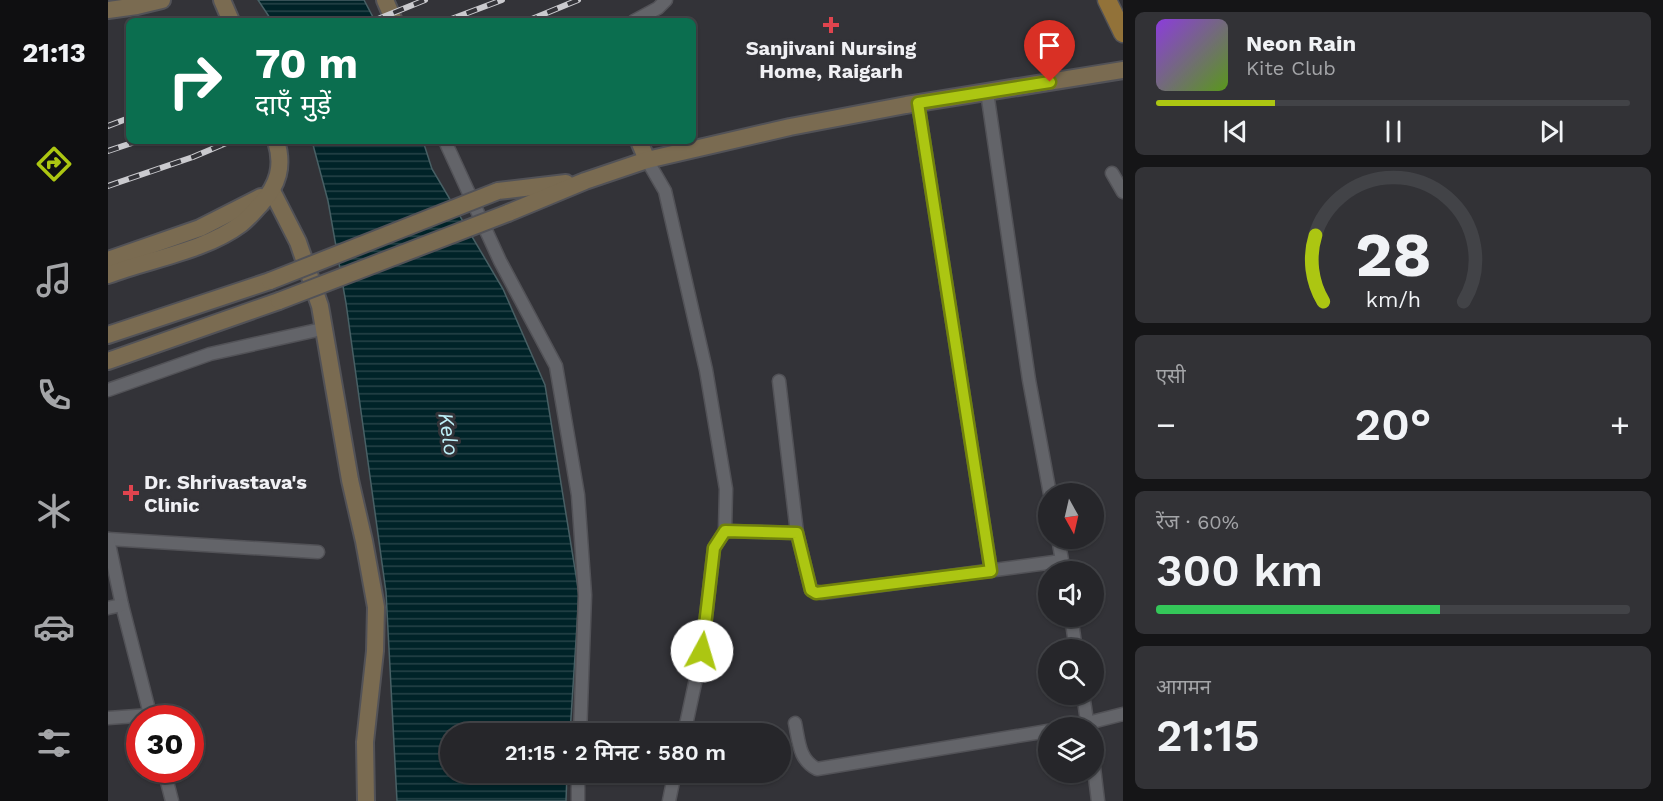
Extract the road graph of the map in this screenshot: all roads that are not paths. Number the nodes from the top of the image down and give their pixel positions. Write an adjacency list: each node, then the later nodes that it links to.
1 (162, 0): 6 (street)
2 (222, 0): 7 (street)
3 (385, 0): 8 (street)
4 (666, 0): 9 (street)
5 (1107, 0): 10 (main road)
6 (108, 10)
7 (230, 18)
8 (393, 18)
9 (640, 18)
10 (1123, 33)
11 (1123, 71): 12 (street)
12 (987, 92): 13 (street); 29 (street)
13 (918, 103): 17 (street); 35 (street)
14 (276, 144): 20 (street)
15 (446, 144): 43 (street)
16 (640, 144): 17 (street)
17 (647, 160): 19 (street); 30 (street)
18 (1112, 173): 21 (street)
19 (585, 181): 25 (street, bridge); 26 (street, bridge)
20 (272, 192): 22 (street); 23 (street); 24 (street)
21 (1123, 192)
22 (108, 260)
23 (108, 275)
24 (322, 328): 28 (street); 52 (street)
25 (108, 335)
26 (108, 361)
27 (779, 381): 31 (street)
28 (108, 390)
29 (1048, 483)
30 (725, 531): 31 (street); 44 (street)
31 (797, 533): 35 (street)
32 (108, 539): 33 (street); 36 (street)
33 (318, 552)
34 (1038, 568): 35 (street)
35 (991, 571)
36 (122, 605): 37 (street); 38 (street)
37 (108, 608)
38 (147, 705)
39 (1123, 714): 42 (street)
40 (108, 718): 41 (street)
41 (126, 718)
42 (1104, 721)
43 (580, 723)
44 (686, 723)
45 (795, 723): 46 (street)
46 (1038, 733)
47 (167, 783): 51 (street)
48 (578, 783): 53 (street)
49 (673, 783): 54 (street)
50 (1096, 783): 55 (street)
51 (172, 801)
52 (366, 801)
53 (578, 801)
54 (669, 801)
55 (1098, 801)

